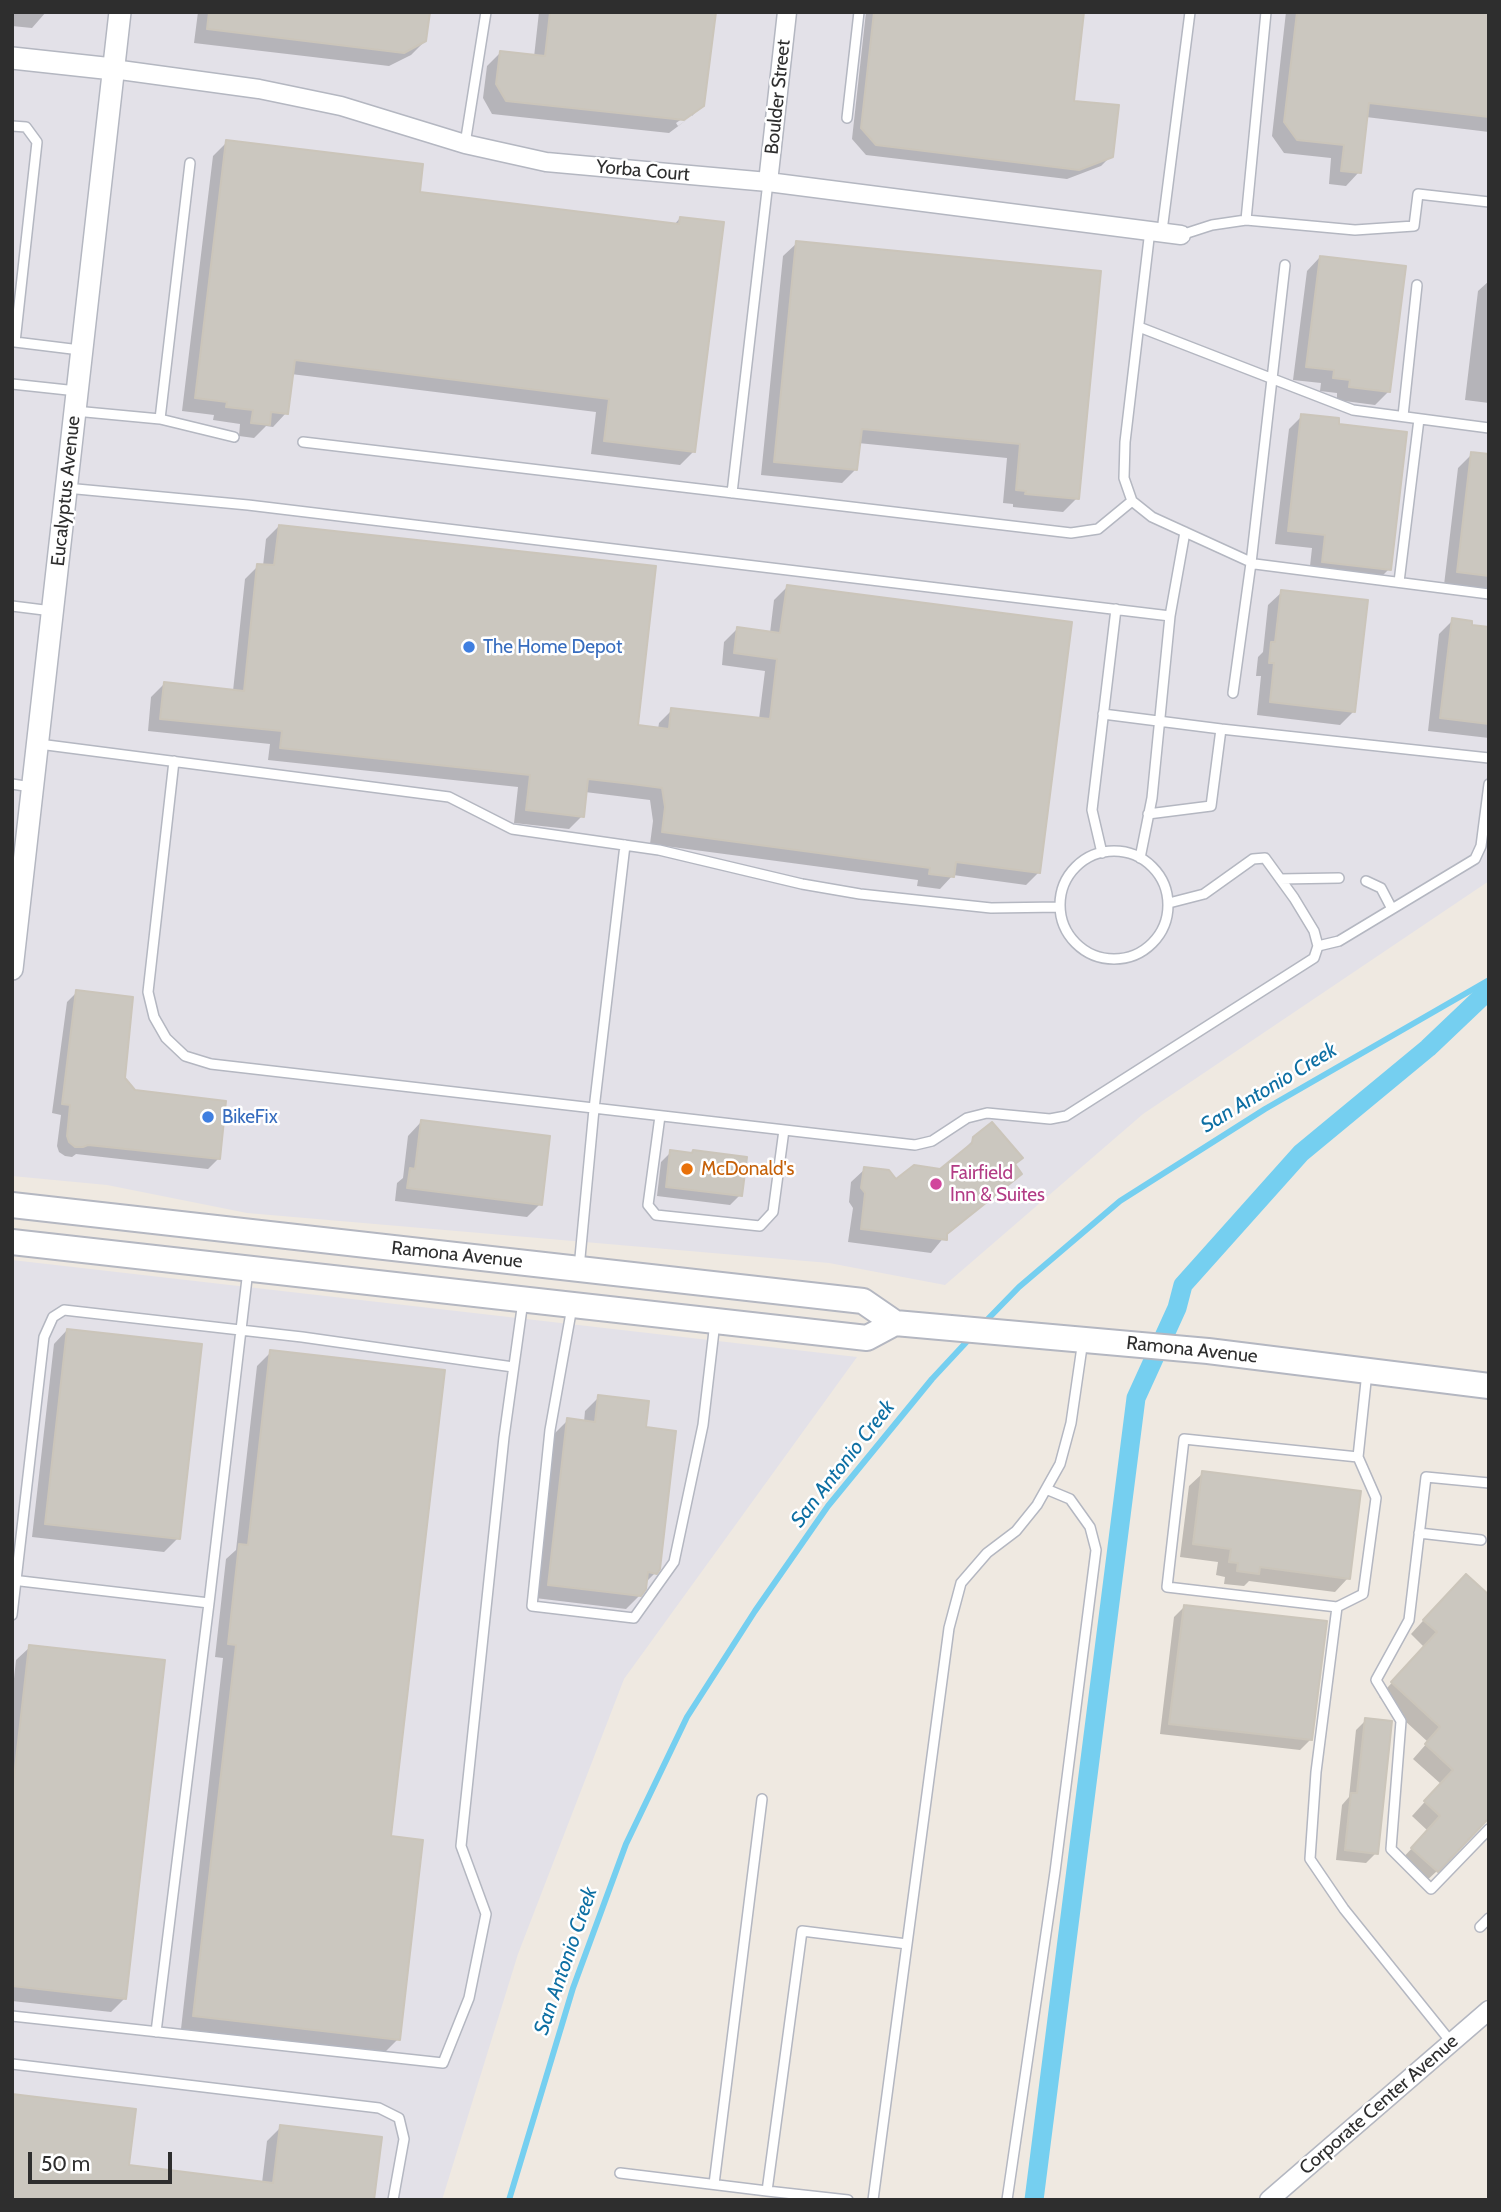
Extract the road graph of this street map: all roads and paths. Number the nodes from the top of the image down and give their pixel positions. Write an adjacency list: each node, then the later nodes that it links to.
1 (120, 12): 8 (street, Eucalyptus Avenue)
2 (486, 12): 11 (lane)
3 (787, 12): 13 (street, Boulder Street)
4 (859, 12): 9 (lane)
5 (1190, 12): 16 (lane)
6 (1266, 12): 15 (lane)
7 (12, 58): 8 (street)
8 (113, 69): 11 (street, Yorba Court); 22 (street, Eucalyptus Avenue)
9 (847, 118)
10 (12, 126): 21 (lane)
11 (465, 145): 13 (street, Yorba Court)
12 (190, 163): 27 (lane)
13 (768, 183): 16 (street, Yorba Court); 33 (lane)
14 (1489, 202): 15 (lane)
15 (1246, 220): 17 (lane)
16 (1156, 231): 17 (street, Yorba Court); 20 (lane)
17 (1181, 234)
18 (1285, 265): 23 (lane)
19 (1417, 285): 26 (lane)
20 (1139, 327): 23 (lane); 34 (lane)
21 (14, 342): 22 (lane)
22 (82, 350): 25 (street, Eucalyptus Avenue)
23 (1273, 379): 26 (lane); 36 (lane)
24 (12, 384): 25 (lane)
25 (76, 401): 27 (lane); 32 (street, Eucalyptus Avenue)
26 (1403, 416): 28 (lane)
27 (160, 419): 30 (lane)
28 (1419, 419): 29 (lane); 37 (lane)
29 (1489, 428)
30 (233, 437)
31 (303, 442): 33 (lane)
32 (66, 488): 40 (lane); 41 (street, Eucalyptus Avenue)
33 (732, 493): 34 (lane)
34 (1132, 501): 35 (lane)
35 (1185, 532): 36 (lane); 42 (lane)
36 (1251, 562): 37 (lane); 43 (lane)
37 (1399, 582): 38 (lane)
38 (1489, 594)
39 (12, 606): 41 (lane)
40 (1115, 609): 42 (lane); 44 (lane)
41 (52, 611): 47 (street, Eucalyptus Avenue)
42 (1170, 616): 45 (lane)
43 (1233, 693)
44 (1103, 714): 45 (lane); 54 (lane)
45 (1160, 722): 46 (lane); 52 (lane)
46 (1221, 729): 48 (lane); 52 (lane)
47 (37, 744): 49 (lane); 51 (street, Eucalyptus Avenue)
48 (1489, 758)
49 (174, 761): 53 (lane); 64 (lane)
50 (1489, 784): 61 (lane)
51 (22, 785): 63 (street, Eucalyptus Avenue)
52 (1149, 814): 55 (lane)
53 (625, 845): 60 (lane); 64 (lane)
54 (1101, 853): 55 (lane); 60 (lane)
55 (1140, 858): 59 (lane)
56 (1339, 878): 57 (lane)
57 (1280, 879): 59 (lane); 62 (lane)
58 (1366, 881): 61 (lane)
59 (1169, 903): 60 (lane)
60 (1060, 907)
61 (1392, 909): 62 (lane)
62 (1318, 946): 66 (lane)
63 (12, 969)
64 (594, 1109): 65 (lane); 70 (lane)
65 (660, 1116): 66 (lane); 66 (lane)
66 (784, 1130)
67 (12, 1205): 70 (main road, Ramona Avenue)
68 (12, 1242): 69 (main road, Ramona Avenue)
69 (248, 1269): 71 (main road, Ramona Avenue); 75 (lane)
70 (579, 1269): 72 (main road); 74 (main road, Ramona Avenue)
71 (523, 1300): 72 (main road, Ramona Avenue); 77 (lane)
72 (573, 1305): 73 (main road, Ramona Avenue); 73 (lane)
73 (716, 1321): 74 (main road, Ramona Avenue)
74 (895, 1322): 76 (main road, Ramona Avenue)
75 (240, 1330): 77 (lane); 85 (lane); 86 (lane)
76 (1072, 1337): 78 (main road, Ramona Avenue); 82 (lane)
77 (513, 1367): 96 (lane)
78 (1367, 1371): 79 (main road, Ramona Avenue); 80 (lane)
79 (1489, 1386)
80 (1359, 1457): 87 (lane); 87 (lane)
81 (1489, 1483): 83 (lane)
82 (1046, 1489): 93 (lane); 105 (lane)
83 (1419, 1533): 84 (lane); 90 (lane)
84 (1481, 1540)
85 (14, 1581): 86 (lane); 88 (lane)
86 (209, 1603): 96 (lane)
87 (1337, 1607): 97 (lane)
88 (12, 1615)
89 (762, 1799): 100 (lane)
90 (1489, 1829)
91 (1489, 1918): 92 (lane)
92 (1480, 1927)
93 (907, 1944): 101 (lane); 104 (lane)
94 (1489, 2010): 97 (street, Corporate Center Avenue)
95 (12, 2017): 96 (lane)
96 (156, 2032)
97 (1451, 2042): 106 (street, Corporate Center Avenue)
98 (12, 2064): 102 (lane)
99 (620, 2172): 100 (lane)
100 (714, 2184): 101 (lane)
101 (767, 2191): 103 (lane)
102 (393, 2200)
103 (848, 2200)
104 (873, 2200)
105 (1007, 2200)
106 (1269, 2200)

